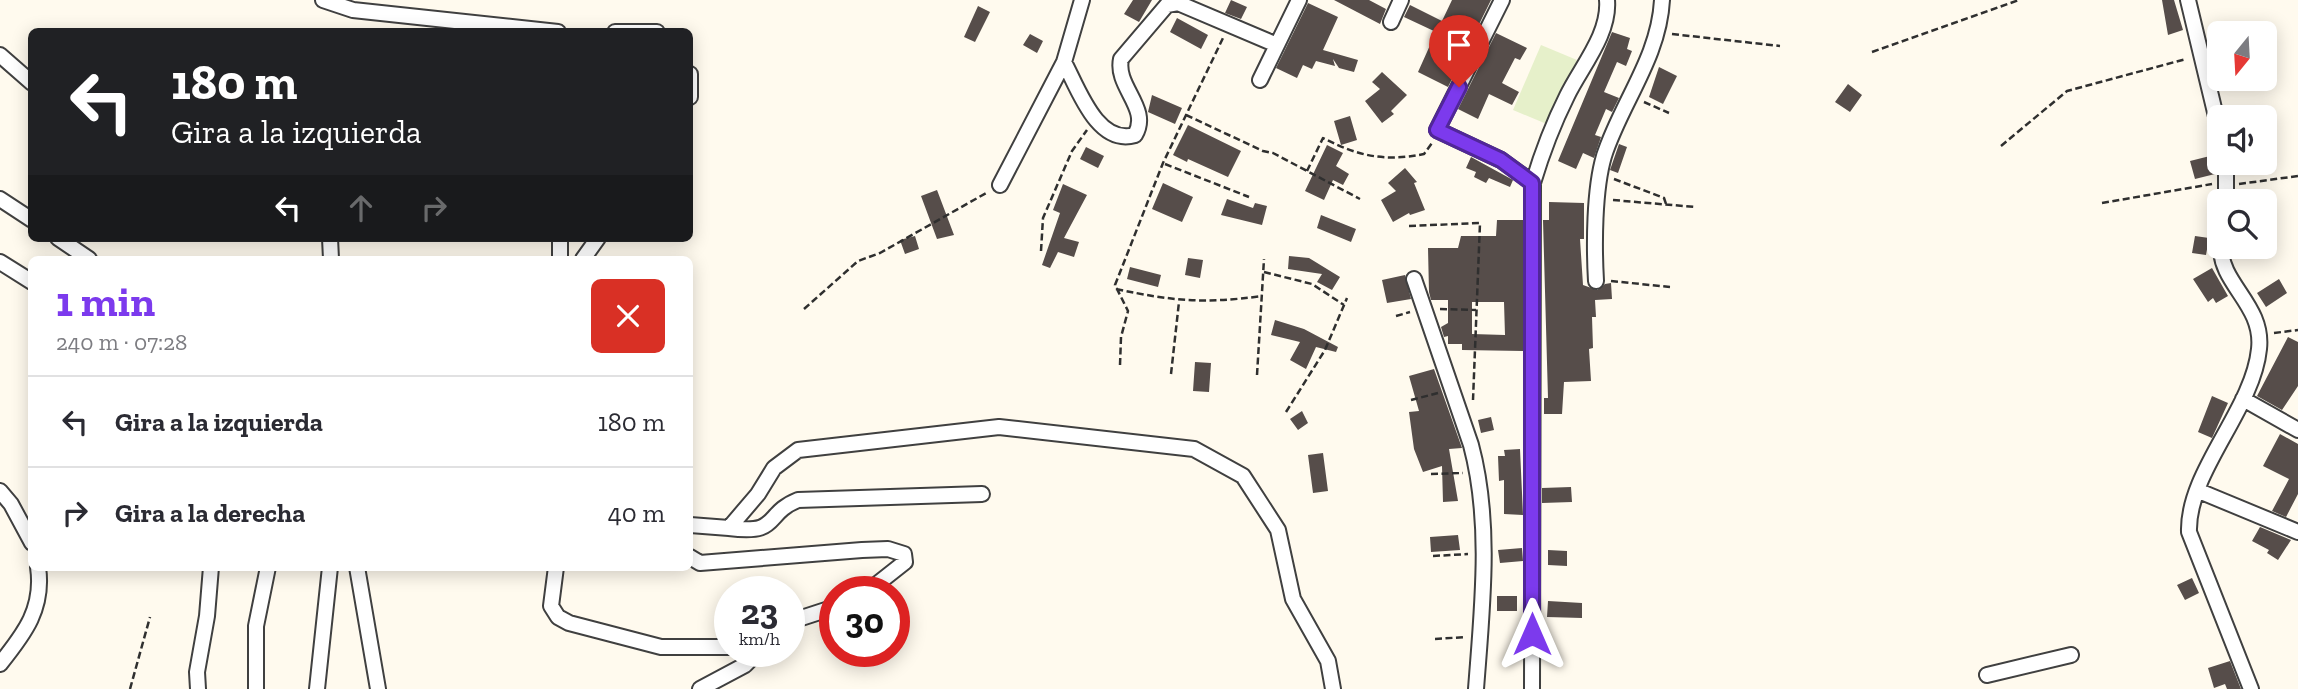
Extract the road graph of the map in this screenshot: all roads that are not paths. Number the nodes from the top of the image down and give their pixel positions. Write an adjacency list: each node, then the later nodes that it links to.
1 (323, 0): 10 (street)
2 (1082, 0): 13 (street)
3 (1299, 0): 11 (street)
4 (1401, 0): 9 (street)
5 (1502, 0): 17 (street)
6 (1607, 0): 17 (street)
7 (1662, 0): 27 (street)
8 (2188, 0): 16 (street)
9 (1391, 22)
10 (521, 28)
11 (1277, 45): 13 (street); 15 (street)
12 (0, 55): 14 (street)
13 (1064, 62): 18 (street)
14 (28, 80)
15 (1260, 80)
16 (2214, 105)
17 (1532, 183): 57 (street)
18 (1000, 185)
19 (0, 199): 20 (street)
20 (28, 217)
21 (64, 242): 22 (street)
22 (85, 256)
23 (2223, 259): 28 (street)
24 (0, 262): 26 (street)
25 (1414, 279): 56 (street)
26 (28, 280)
27 (1595, 281)
28 (2243, 399): 29 (street); 31 (street)
29 (2298, 430)
30 (0, 491): 36 (street)
31 (2199, 491): 35 (street); 58 (street)
32 (982, 494): 34 (street)
33 (693, 525): 34 (street)
34 (729, 528): 55 (street)
35 (2298, 532)
36 (28, 535)
37 (693, 559): 44 (street)
38 (38, 571): 47 (street)
39 (211, 571): 50 (street)
40 (267, 571): 51 (street)
41 (330, 571): 52 (street)
42 (358, 571): 53 (street)
43 (555, 571): 45 (street)
44 (887, 576)
45 (714, 647)
46 (2071, 655): 49 (street)
47 (0, 664)
48 (740, 667): 54 (street)
49 (1987, 675)
50 (198, 689)
51 (256, 689)
52 (317, 689)
53 (378, 689)
54 (700, 689)
55 (1333, 689)
56 (1476, 689)
57 (1532, 689)
58 (2251, 689)

